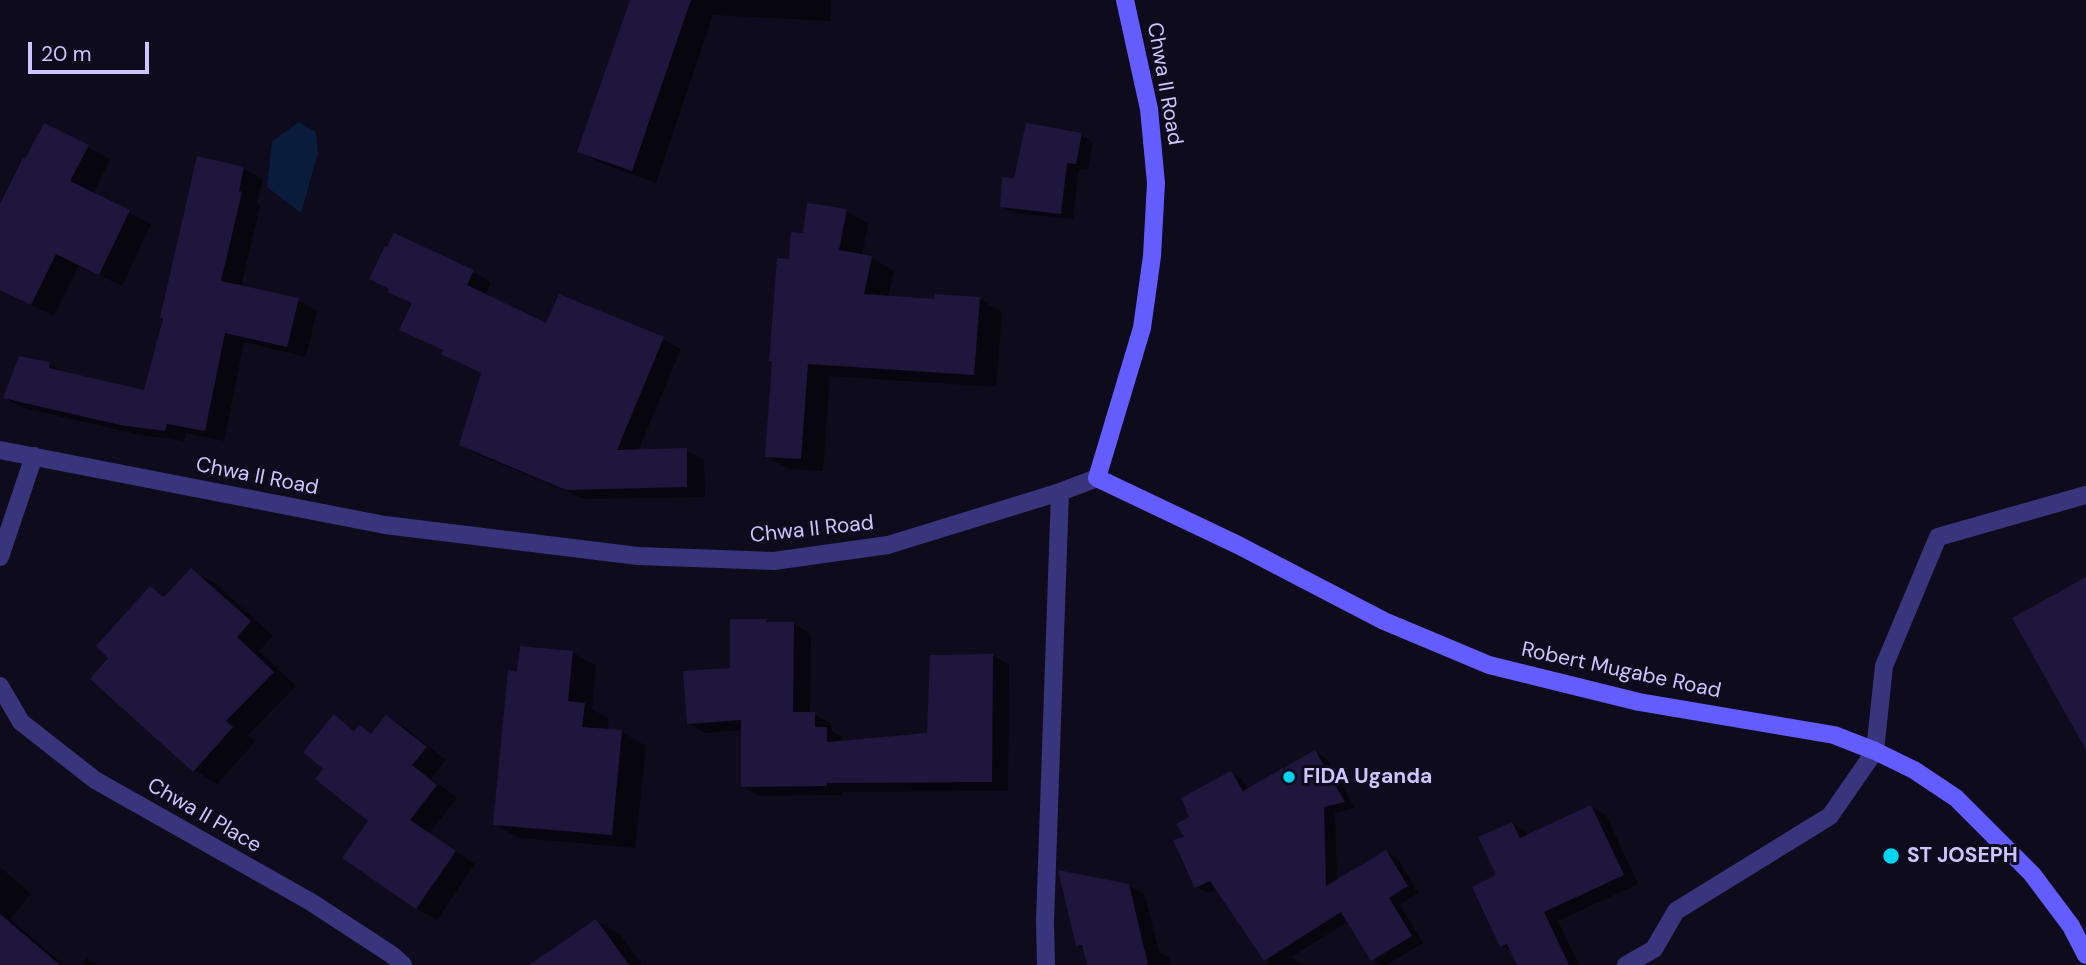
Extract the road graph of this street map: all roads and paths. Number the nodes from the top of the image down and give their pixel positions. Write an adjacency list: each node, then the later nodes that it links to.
1 (1125, 0): 4 (street, Chwa II Road)
2 (0, 450): 3 (street, Chwa II Road)
3 (34, 456): 5 (street, Chwa II Road); 7 (street)
4 (1097, 478): 5 (street, Chwa II Road); 9 (street, Robert Mugabe Road)
5 (1060, 492): 12 (street)
6 (2086, 495): 9 (street)
7 (0, 557)
8 (0, 686): 11 (street, Chwa II Place)
9 (1875, 751): 10 (street, Robert Mugabe Road); 13 (street)
10 (2086, 955)
11 (403, 965)
12 (1046, 965)
13 (1626, 965)

